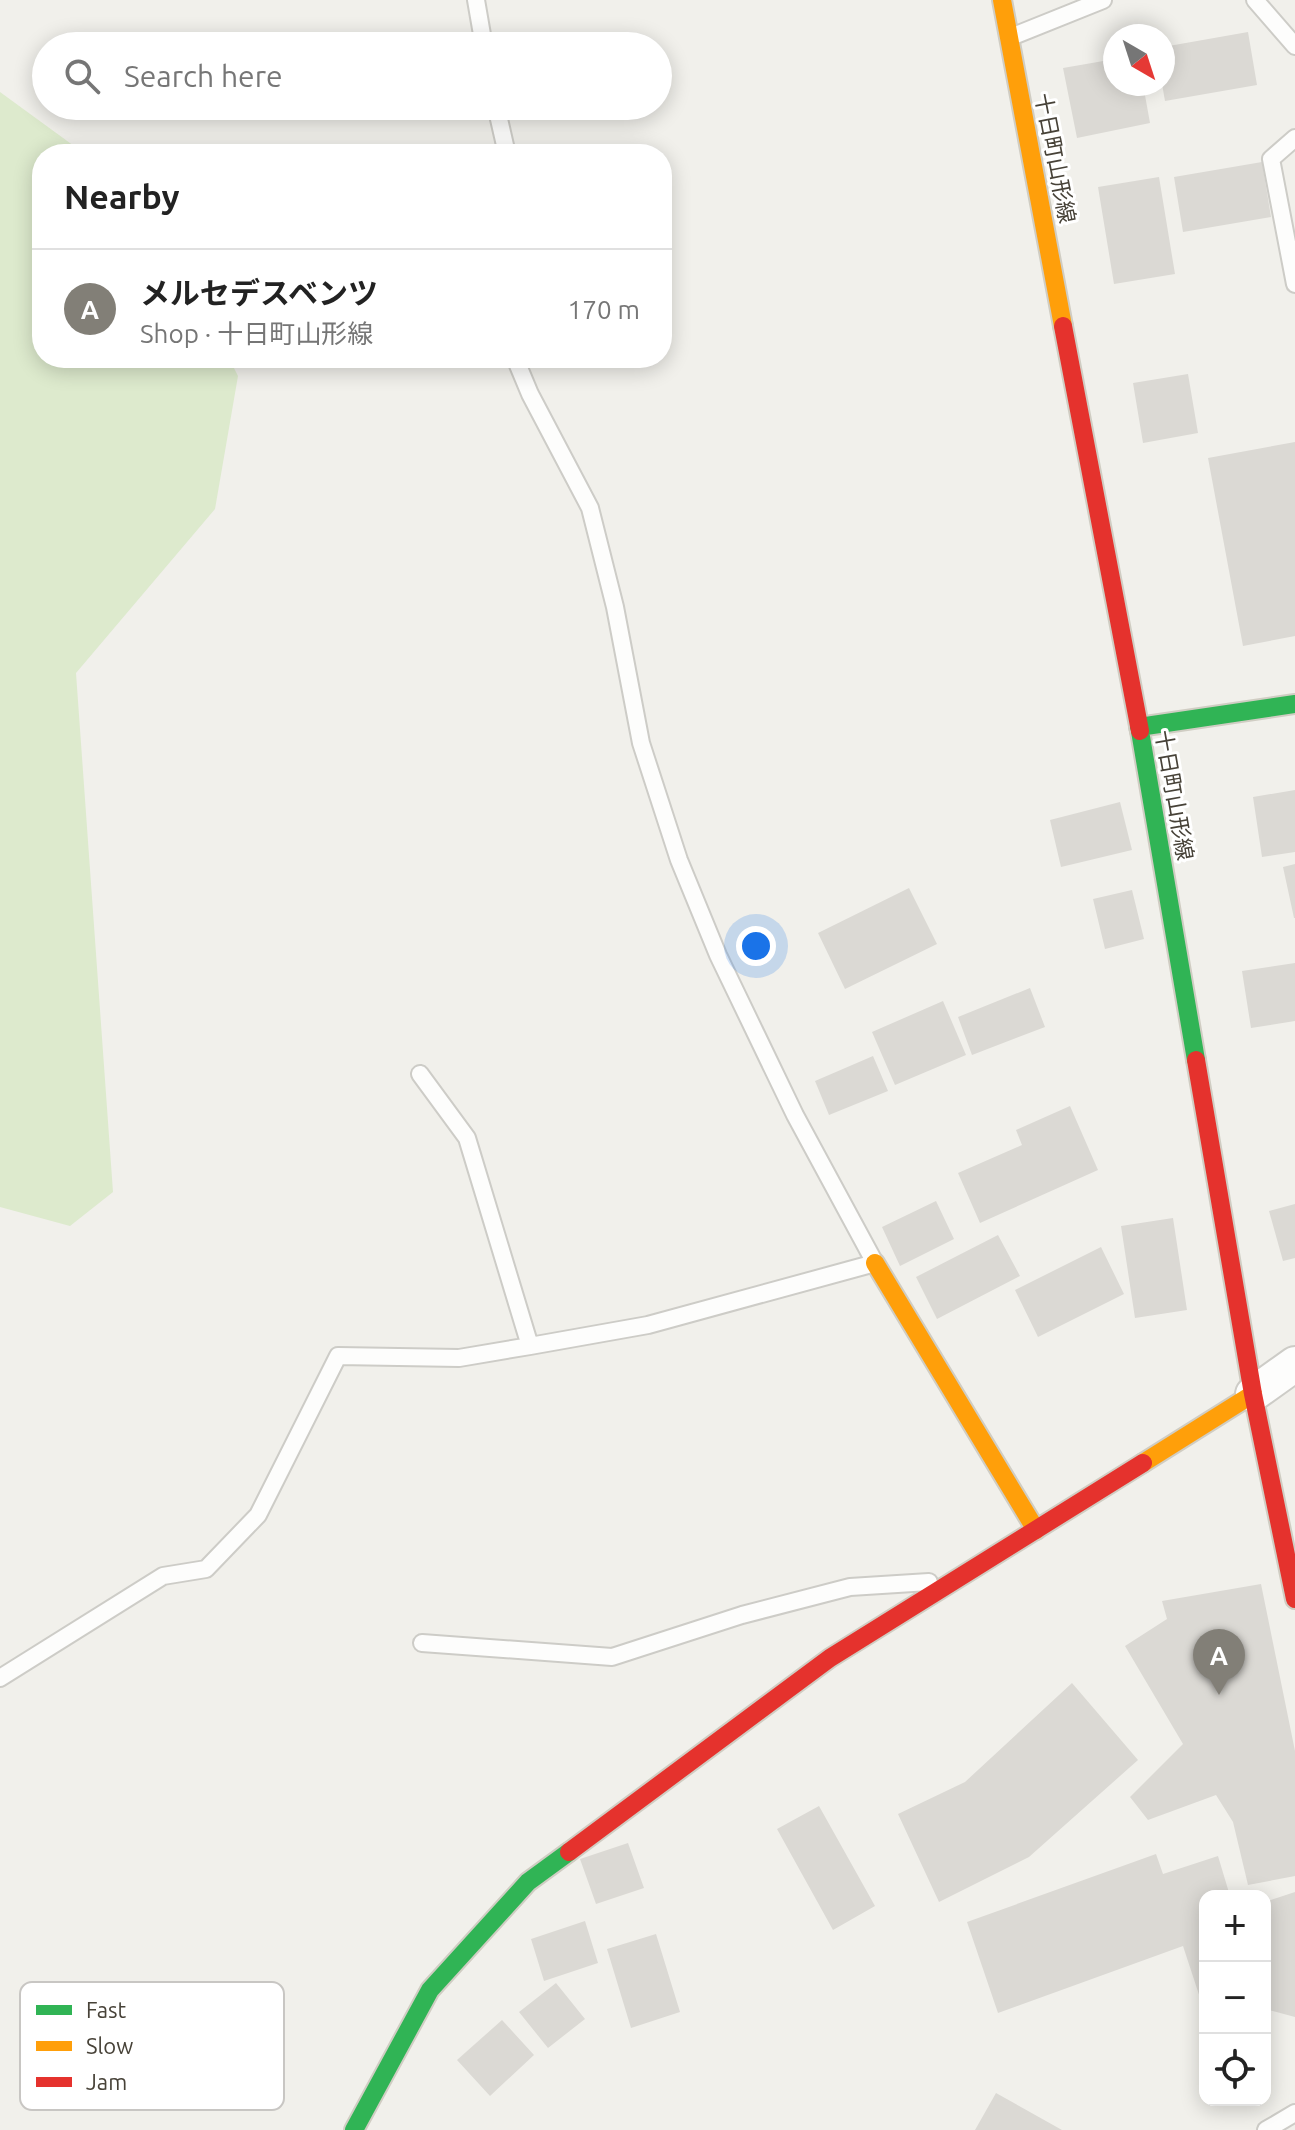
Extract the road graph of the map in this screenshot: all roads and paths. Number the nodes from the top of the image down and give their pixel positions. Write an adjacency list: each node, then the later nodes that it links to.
1 (476, 0): 5 (lane)
2 (1002, 0): 6 (street, 十日町山形線)
3 (1103, 0): 6 (lane)
4 (1255, 0): 7 (lane)
5 (482, 32)
6 (1009, 37): 14 (street, 十日町山形線)
7 (1295, 46)
8 (499, 120): 10 (lane)
9 (1295, 138): 11 (lane)
10 (505, 144)
11 (1295, 284)
12 (519, 368): 16 (lane)
13 (1295, 704): 14 (street)
14 (1139, 727): 19 (street, 十日町山形線)
15 (420, 1074): 17 (lane)
16 (875, 1263): 17 (lane); 20 (street)
17 (530, 1346): 24 (lane)
18 (1295, 1364): 19 (street)
19 (1253, 1394): 20 (street); 22 (street, 十日町山形線)
20 (1036, 1530): 21 (street)
21 (955, 1581): 23 (lane); 26 (street)
22 (1295, 1599)
23 (422, 1643)
24 (0, 1678)
25 (1295, 2113): 27 (lane)
26 (354, 2130)
27 (1266, 2130)

